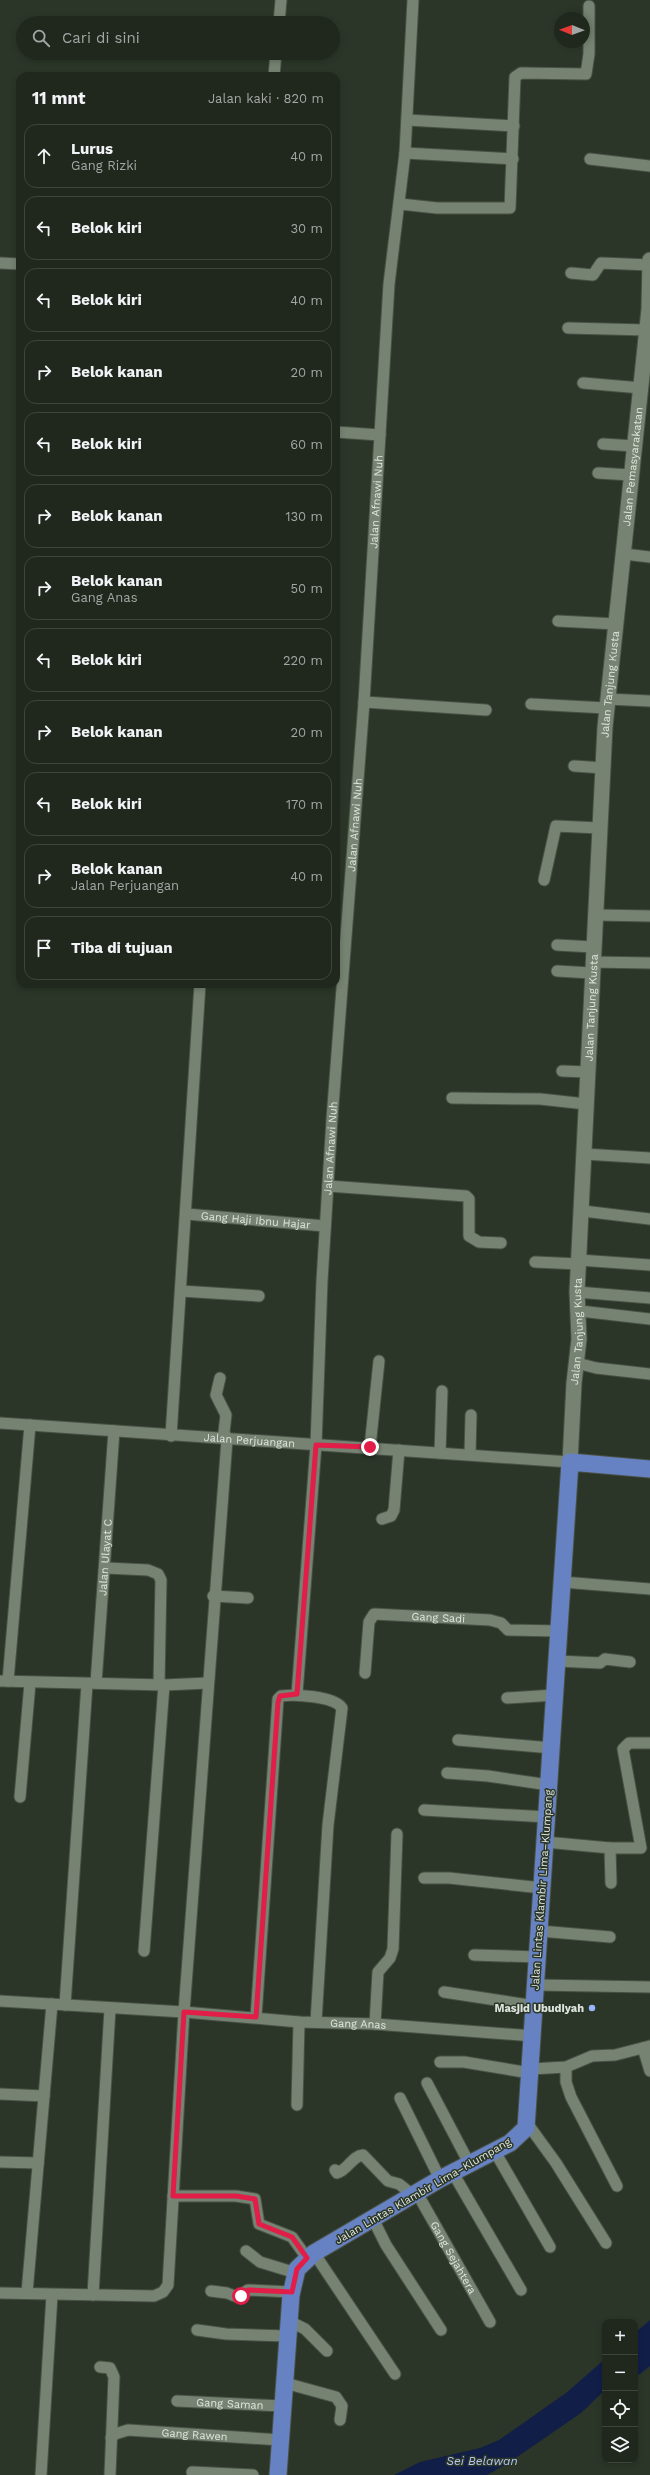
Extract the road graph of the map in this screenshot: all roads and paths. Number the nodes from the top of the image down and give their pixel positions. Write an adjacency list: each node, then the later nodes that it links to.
1 (280, 0): 4 (street)
2 (413, 0): 7 (street, Jalan Afnawi Nuh)
3 (589, 6): 8 (street)
4 (279, 16)
5 (275, 60): 6 (street)
6 (274, 72)
7 (407, 120): 8 (street); 9 (street, Jalan Afnawi Nuh)
8 (514, 126): 10 (street)
9 (405, 153): 10 (street); 13 (street, Jalan Afnawi Nuh)
10 (513, 159): 13 (street)
11 (590, 159): 12 (street)
12 (650, 166)
13 (400, 204): 25 (street, Jalan Afnawi Nuh)
14 (650, 260): 17 (street, Jalan Pemasyarakatan)
15 (0, 263): 16 (street)
16 (16, 264)
17 (650, 265): 18 (street); 19 (street, Jalan Pemasyarakatan)
18 (571, 273)
19 (649, 309): 21 (street, Jalan Pemasyarakatan)
20 (568, 328): 21 (street)
21 (646, 330): 23 (street, Jalan Pemasyarakatan)
22 (584, 383): 23 (street)
23 (641, 388): 27 (street, Jalan Pemasyarakatan)
24 (340, 432): 25 (street)
25 (380, 435): 35 (street, Jalan Afnawi Nuh)
26 (603, 444): 27 (street)
27 (634, 446): 29 (street, Jalan Pemasyarakatan)
28 (598, 473): 29 (street)
29 (631, 475): 30 (street, Jalan Pemasyarakatan)
30 (624, 554): 31 (street); 33 (street, Jalan Tanjung Kusta)
31 (650, 557)
32 (558, 621): 33 (street)
33 (616, 624): 37 (street, Jalan Tanjung Kusta)
34 (650, 701): 37 (street)
35 (364, 702): 38 (street); 56 (street, Jalan Afnawi Nuh)
36 (531, 704): 37 (street)
37 (607, 704): 40 (street, Jalan Tanjung Kusta)
38 (486, 710)
39 (574, 766): 40 (street)
40 (603, 768): 41 (street, Jalan Tanjung Kusta)
41 (599, 828): 42 (street); 43 (street, Jalan Tanjung Kusta)
42 (544, 880)
43 (595, 915): 44 (street); 46 (street, Jalan Tanjung Kusta)
44 (650, 916)
45 (557, 944): 46 (street)
46 (592, 961): 47 (street); 48 (street); 51 (street, Jalan Tanjung Kusta)
47 (650, 964)
48 (557, 971)
49 (200, 988): 58 (street)
50 (562, 1071): 51 (street)
51 (588, 1072): 53 (street, Jalan Tanjung Kusta)
52 (452, 1098): 53 (street)
53 (586, 1104): 54 (street, Jalan Tanjung Kusta)
54 (584, 1154): 55 (street); 57 (street, Jalan Tanjung Kusta)
55 (650, 1158)
56 (328, 1186): 60 (street, Jalan Afnawi Nuh); 61 (street)
57 (582, 1211): 59 (street); 63 (street, Jalan Tanjung Kusta)
58 (186, 1214): 60 (street, Gang Haji Ibnu Hajar); 65 (street)
59 (650, 1219)
60 (325, 1226): 82 (street, Jalan Afnawi Nuh)
61 (501, 1243)
62 (536, 1262): 63 (street)
63 (579, 1262): 64 (street); 66 (street, Jalan Tanjung Kusta)
64 (650, 1265)
65 (181, 1291): 67 (street); 80 (street)
66 (577, 1292): 68 (street); 69 (street, Jalan Tanjung Kusta)
67 (259, 1296)
68 (650, 1298)
69 (580, 1311): 70 (street); 72 (street, Jalan Tanjung Kusta)
70 (650, 1319)
71 (379, 1361): 83 (street)
72 (577, 1362): 73 (street); 87 (street, Jalan Tanjung Kusta)
73 (650, 1374)
74 (220, 1378): 81 (street)
75 (442, 1391): 85 (street)
76 (471, 1415): 86 (street)
77 (0, 1423): 78 (street, Jalan Perjuangan)
78 (30, 1425): 79 (street, Jalan Perjuangan); 99 (street)
79 (114, 1431): 80 (street, Jalan Perjuangan); 90 (street, Jalan Ulayat C)
80 (171, 1436): 81 (street, Jalan Perjuangan)
81 (227, 1440): 82 (street, Jalan Perjuangan); 93 (street)
82 (316, 1445): 83 (street, Jalan Perjuangan); 104 (street, Jalan Afnawi Nuh)
83 (370, 1447): 84 (street, Jalan Perjuangan)
84 (399, 1450): 85 (street, Jalan Perjuangan); 89 (street)
85 (440, 1452): 86 (street, Jalan Perjuangan)
86 (470, 1454): 87 (street, Jalan Perjuangan)
87 (570, 1462): 88 (main road); 91 (main road, Jalan Lintas Klambir Lima–Klumpang)
88 (650, 1468)
89 (382, 1519)
90 (106, 1568): 102 (street, Jalan Ulayat C); 103 (street)
91 (562, 1582): 92 (street); 95 (main road, Jalan Lintas Klambir Lima–Klumpang)
92 (650, 1589)
93 (214, 1596): 94 (street); 101 (street)
94 (248, 1598)
95 (559, 1631): 96 (main road, Jalan Lintas Klambir Lima–Klumpang); 98 (street, Gang Sadi)
96 (557, 1661): 97 (street); 105 (main road, Jalan Lintas Klambir Lima–Klumpang)
97 (630, 1662)
98 (365, 1673)
99 (4, 1681): 100 (street)
100 (30, 1683): 102 (street); 112 (street)
101 (208, 1683): 103 (street); 135 (street)
102 (91, 1684): 103 (street); 132 (street, Jalan Ulayat C)
103 (162, 1684): 124 (street)
104 (297, 1694): 136 (street); 138 (street)
105 (555, 1695): 106 (street); 109 (main road, Jalan Lintas Klambir Lima–Klumpang)
106 (507, 1698)
107 (458, 1740): 109 (street)
108 (650, 1743): 117 (street)
109 (552, 1748): 111 (main road, Jalan Lintas Klambir Lima–Klumpang)
110 (448, 1773): 111 (street)
111 (549, 1785): 114 (main road, Jalan Lintas Klambir Lima–Klumpang)
112 (20, 1797)
113 (424, 1810): 114 (street)
114 (547, 1817): 116 (main road, Jalan Lintas Klambir Lima–Klumpang)
115 (397, 1834): 139 (street)
116 (546, 1842): 118 (street); 121 (main road, Jalan Lintas Klambir Lima–Klumpang)
117 (645, 1847): 118 (street)
118 (610, 1848): 120 (street)
119 (424, 1878): 121 (street)
120 (611, 1883)
121 (542, 1888): 122 (main road, Jalan Lintas Klambir Lima–Klumpang)
122 (540, 1931): 123 (street); 126 (main road, Jalan Lintas Klambir Lima–Klumpang)
123 (610, 1937)
124 (144, 1951)
125 (474, 1955): 126 (street)
126 (538, 1957): 127 (main road, Jalan Lintas Klambir Lima–Klumpang)
127 (536, 1985): 128 (street); 133 (main road, Jalan Lintas Klambir Lima–Klumpang)
128 (650, 1987)
129 (444, 1992): 133 (street)
130 (0, 2001): 131 (street, Gang Anas)
131 (52, 2004): 132 (street, Gang Anas); 148 (street)
132 (65, 2005): 134 (street, Gang Anas)
133 (535, 2006): 140 (main road, Jalan Lintas Klambir Lima–Klumpang)
134 (110, 2009): 135 (street, Gang Anas); 172 (street)
135 (184, 2012): 136 (street, Gang Anas); 160 (street)
136 (256, 2017): 137 (street, Gang Anas)
137 (299, 2022): 138 (street, Gang Anas); 150 (street)
138 (316, 2022): 139 (street, Gang Anas)
139 (375, 2024): 140 (street, Gang Anas)
140 (533, 2036): 144 (main road, Jalan Lintas Klambir Lima–Klumpang)
141 (646, 2047): 143 (street); 145 (street)
142 (440, 2062): 144 (street)
143 (566, 2067): 144 (street); 158 (street)
144 (530, 2071): 151 (main road, Jalan Lintas Klambir Lima–Klumpang)
145 (650, 2071)
146 (427, 2083): 155 (street)
147 (0, 2094): 148 (street)
148 (44, 2096): 154 (street)
149 (400, 2098): 157 (street)
150 (297, 2105)
151 (527, 2123): 152 (main road, Jalan Lintas Klambir Lima–Klumpang); 162 (street)
152 (494, 2150): 155 (main road, Jalan Lintas Klambir Lima–Klumpang); 163 (street)
153 (0, 2162): 154 (street)
154 (38, 2163): 171 (street)
155 (469, 2163): 157 (main road, Jalan Lintas Klambir Lima–Klumpang)
156 (335, 2170): 159 (street)
157 (447, 2176): 159 (main road, Jalan Lintas Klambir Lima–Klumpang); 167 (street)
158 (617, 2186)
159 (415, 2194): 161 (main road, Jalan Lintas Klambir Lima–Klumpang); 174 (street, Gang Sejahtera)
160 (173, 2196): 165 (street); 172 (street)
161 (372, 2217): 165 (main road, Jalan Lintas Klambir Lima–Klumpang); 177 (street)
162 (606, 2243)
163 (550, 2247)
164 (246, 2251): 166 (street)
165 (310, 2256): 166 (main road, Jalan Lintas Klambir Lima–Klumpang); 180 (street)
166 (296, 2273): 169 (main road, Jalan Lintas Klambir Lima–Klumpang)
167 (521, 2290)
168 (211, 2291): 169 (street)
169 (292, 2292): 175 (main road, Jalan Lintas Klambir Lima–Klumpang)
170 (0, 2293): 171 (street)
171 (27, 2293): 173 (street)
172 (93, 2294): 173 (street)
173 (52, 2295): 188 (street)
174 (490, 2322)
175 (289, 2329): 176 (street); 178 (street); 181 (main road, Jalan Lintas Klambir Lima–Klumpang)
176 (197, 2330)
177 (441, 2330)
178 (327, 2351)
179 (100, 2367): 185 (street)
180 (395, 2374)
181 (285, 2383): 183 (main road, Jalan Lintas Klambir Lima–Klumpang); 184 (street)
182 (177, 2401): 183 (street, Gang Saman)
183 (283, 2406): 186 (main road, Jalan Lintas Klambir Lima–Klumpang)
184 (340, 2420)
185 (112, 2438): 186 (street, Gang Rawen); 189 (street)
186 (281, 2440): 191 (main road, Jalan Lintas Klambir Lima–Klumpang)
187 (192, 2472): 190 (street)
188 (41, 2475)
189 (110, 2475)
190 (253, 2475)
191 (278, 2475)

